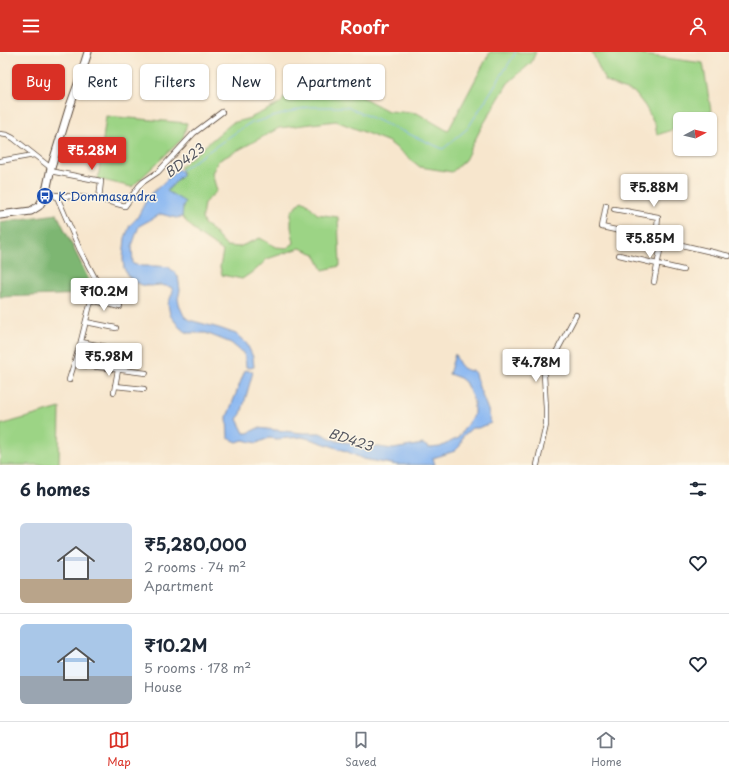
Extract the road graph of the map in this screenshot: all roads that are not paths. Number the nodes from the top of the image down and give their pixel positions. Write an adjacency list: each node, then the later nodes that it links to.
1 (88, 52): 6 (street)
2 (222, 112): 9 (street)
3 (0, 134): 4 (street)
4 (34, 155): 5 (street); 6 (street)
5 (0, 161)
6 (51, 169): 7 (street); 9 (street)
7 (45, 193): 8 (street); 12 (street)
8 (55, 195): 9 (street); 20 (street)
9 (99, 199)
10 (606, 205): 13 (street)
11 (614, 209): 13 (street)
12 (0, 215)
13 (656, 239): 14 (street)
14 (662, 240): 16 (street); 17 (street)
15 (619, 255): 17 (street)
16 (729, 256)
17 (657, 264): 18 (street); 19 (street)
18 (683, 270)
19 (654, 282)
20 (91, 300): 21 (street); 23 (street)
21 (120, 307)
22 (576, 315): 34 (street)
23 (86, 322): 24 (street); 25 (street)
24 (116, 328)
25 (81, 342): 26 (street); 27 (street)
26 (112, 348)
27 (74, 364): 28 (street); 30 (street)
28 (118, 370): 29 (street); 31 (street)
29 (146, 374)
30 (69, 380)
31 (115, 386): 32 (street); 33 (street)
32 (144, 389)
33 (114, 392)
34 (537, 465)

